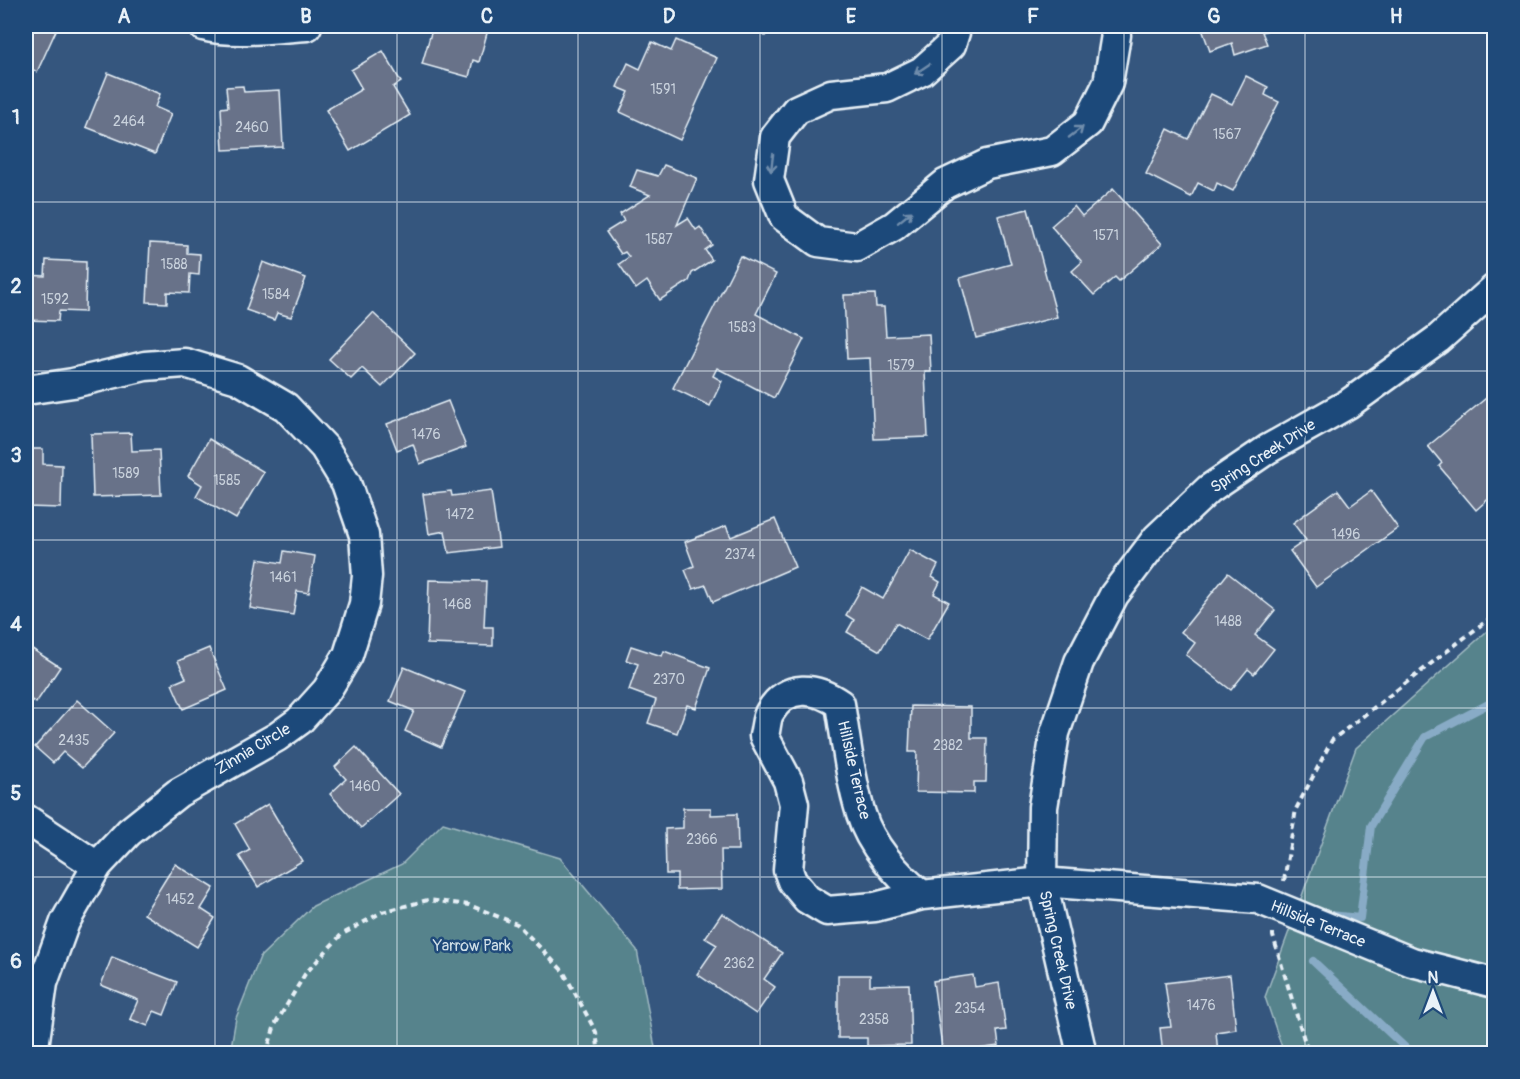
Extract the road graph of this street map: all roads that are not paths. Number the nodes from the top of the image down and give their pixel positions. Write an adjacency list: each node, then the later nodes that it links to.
1 (203, 26): 2 (street)
2 (307, 26)
3 (957, 26): 4 (street, one-way to 4)
4 (1113, 26)
5 (1494, 289): 9 (street, Spring Creek Drive)
6 (26, 390): 8 (street, Zinnia Circle)
7 (26, 819): 8 (street)
8 (97, 866): 12 (street, Zinnia Circle)
9 (1042, 882): 10 (street, Hillside Terrace); 11 (street, Hillside Terrace); 13 (street, Spring Creek Drive)
10 (922, 895): 10 (street, Hillside Terrace)
11 (1494, 984)
12 (33, 1053)
13 (1082, 1053)

